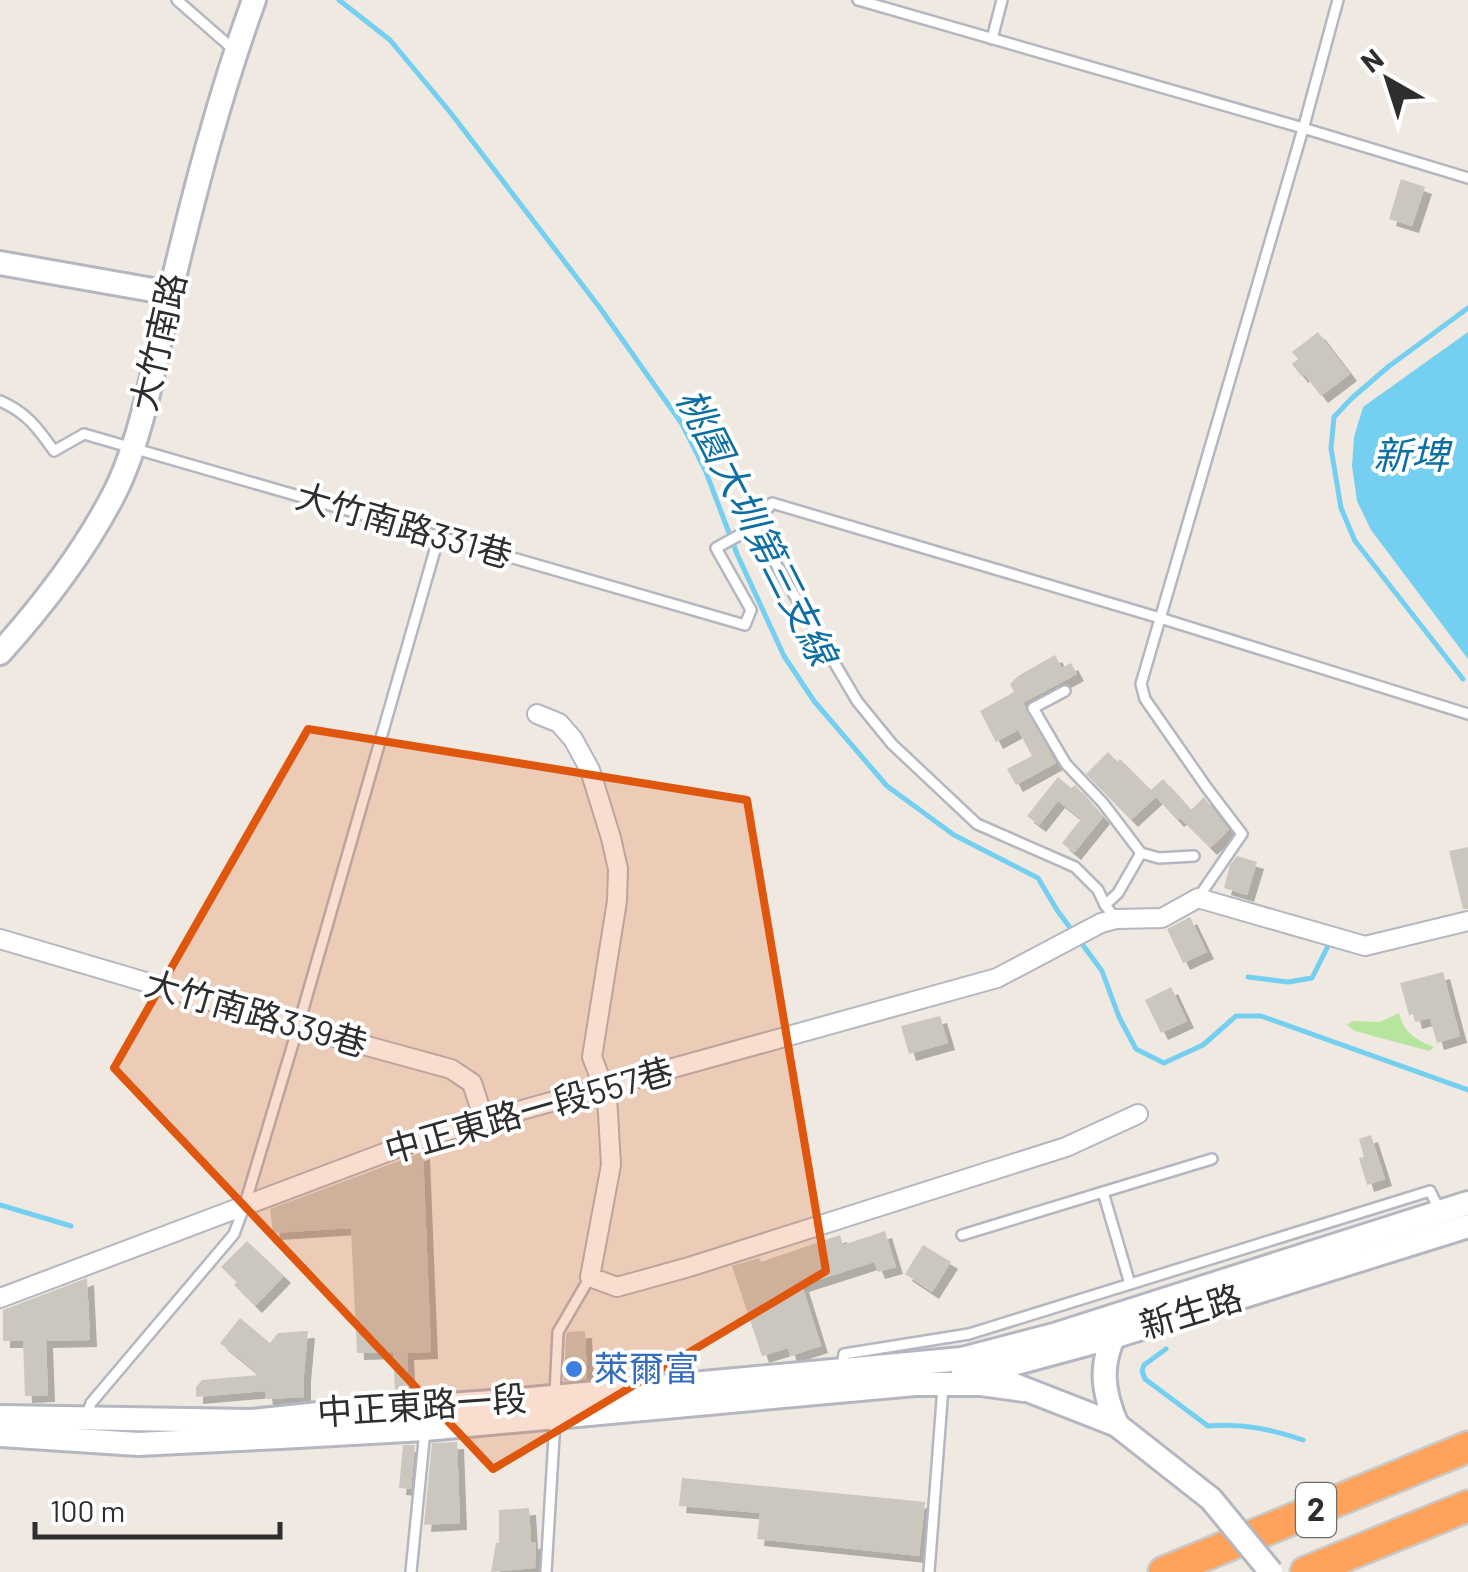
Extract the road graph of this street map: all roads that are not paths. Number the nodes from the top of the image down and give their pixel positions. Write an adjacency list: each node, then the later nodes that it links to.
1 (177, 0): 7 (lane)
2 (254, 0): 7 (main road, 大竹南路)
3 (858, 0): 6 (lane)
4 (1002, 0): 6 (lane)
5 (1338, 0): 8 (lane)
6 (992, 39): 8 (lane)
7 (236, 50): 11 (main road, 大竹南路)
8 (1304, 128): 9 (lane); 16 (lane)
9 (1468, 178)
10 (0, 263): 11 (main road)
11 (170, 293): 13 (main road, 大竹南路)
12 (0, 402): 13 (lane, 大竹南路331巷)
13 (133, 448): 15 (lane, 大竹南路331巷); 17 (main road, 大竹南路)
14 (754, 527): 15 (lane, 大竹南路331巷); 16 (lane); 24 (lane)
15 (439, 536): 27 (lane)
16 (1160, 618): 20 (lane); 23 (lane)
17 (0, 653)
18 (1065, 690): 21 (lane)
19 (537, 714): 28 (street)
20 (1468, 714)
21 (1140, 853): 22 (lane); 24 (lane)
22 (1194, 856)
23 (1198, 898): 24 (street); 25 (street)
24 (1107, 916): 28 (street, 中正東路一段557巷)
25 (1468, 921)
26 (0, 939): 27 (street, 大竹南路339巷)
27 (298, 1027): 30 (street, 大竹南路339巷); 34 (lane)
28 (603, 1087): 30 (street, 中正東路一段557巷); 37 (street)
29 (1138, 1114): 37 (street)
30 (484, 1120): 34 (street, 中正東路一段557巷)
31 (1212, 1159): 32 (lane)
32 (1103, 1192): 36 (lane); 38 (lane)
33 (1468, 1203): 35 (main road, 新生路)
34 (245, 1204): 39 (street, 中正東路一段557巷); 49 (lane)
35 (1452, 1223): 38 (lane); 40 (main road, 新生路); 41 (main road, 新生路)
36 (962, 1235)
37 (590, 1277): 47 (lane)
38 (1130, 1284): 44 (lane)
39 (0, 1298)
40 (1125, 1312): 41 (main road, 新生路); 42 (main road, 中正東路一段)
41 (1113, 1337): 43 (main road, 中正東路一段); 50 (main road)
42 (962, 1359): 43 (main road, 中正東路一段); 44 (main road, 中正東路一段)
43 (987, 1371): 44 (main road, 中正東路一段); 46 (main road, 中正東路一段)
44 (841, 1381): 45 (main road, 中正東路一段); 47 (main road, 中正東路一段)
45 (943, 1384): 46 (main road, 中正東路一段); 57 (lane)
46 (1024, 1390): 50 (main road, 中正東路一段)
47 (555, 1406): 49 (main road, 中正東路一段); 51 (main road, 中正東路一段); 56 (lane)
48 (0, 1418): 49 (main road, 中正東路一段)
49 (85, 1420)
50 (1116, 1424): 59 (main road, 中正東路一段, bridge)
51 (425, 1429): 52 (main road, 中正東路一段); 55 (lane)
52 (0, 1435)
53 (1468, 1447): 58 (highway, 2)
54 (1468, 1506): 60 (highway, 2)
55 (410, 1572)
56 (546, 1572)
57 (929, 1572)
58 (1164, 1572)
59 (1271, 1572)
60 (1306, 1572)

